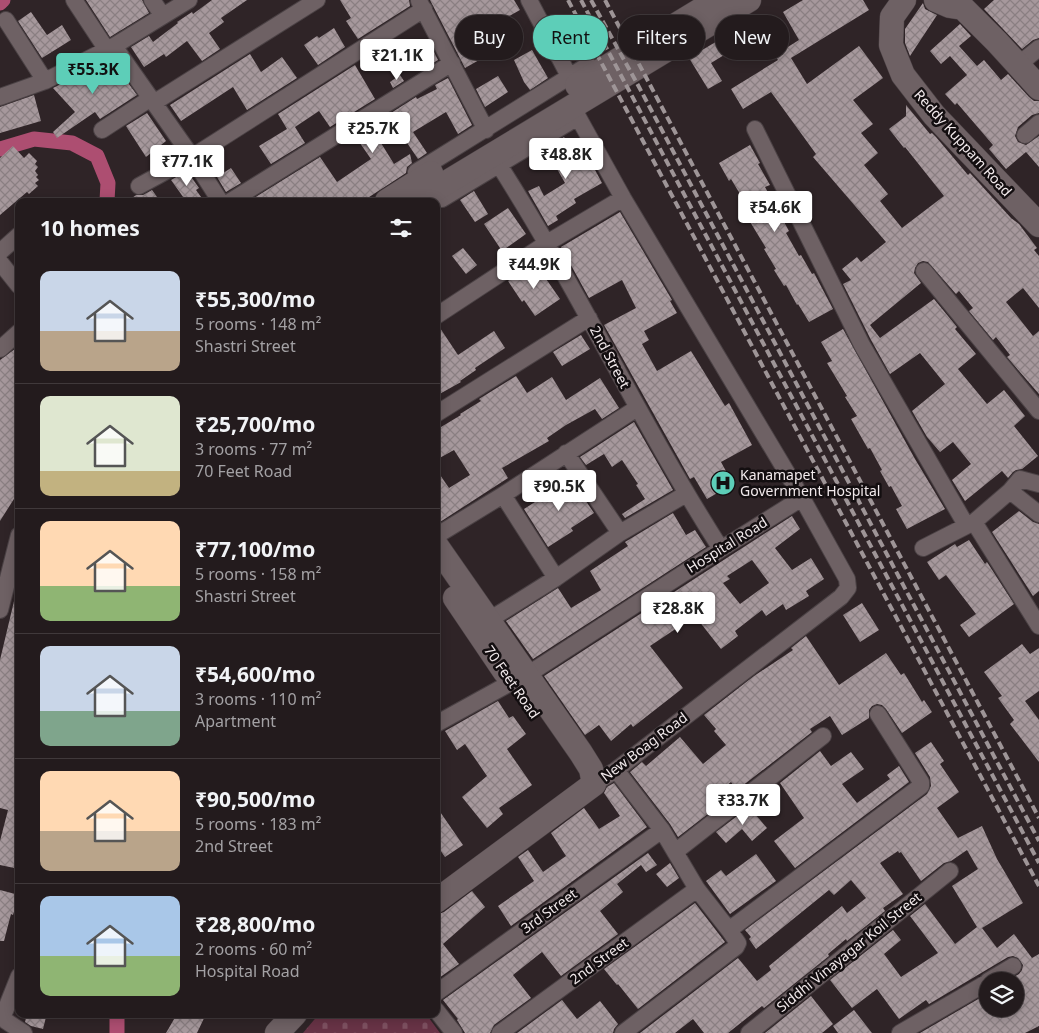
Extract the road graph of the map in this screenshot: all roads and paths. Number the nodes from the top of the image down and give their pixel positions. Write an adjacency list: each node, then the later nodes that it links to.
1 (74, 0): 15 (street)
2 (152, 0): 13 (street)
3 (189, 0): 13 (street)
4 (316, 0): 24 (street)
5 (529, 0): 20 (street)
6 (697, 0): 12 (street)
7 (717, 0): 33 (main road)
8 (749, 0): 33 (main road)
9 (904, 0): 39 (main road, Reddy Kuppam Road)
10 (947, 2): 19 (main road)
11 (421, 5): 18 (street); 30 (street)
12 (672, 15)
13 (163, 16): 15 (street)
14 (6, 20): 21 (street)
15 (111, 48): 21 (street); 24 (street)
16 (1039, 48): 19 (street)
17 (594, 62): 20 (street)
18 (452, 63): 28 (street); 35 (street)
19 (1018, 66): 22 (main road)
20 (569, 76): 28 (street)
21 (45, 81): 23 (street)
22 (1039, 88)
23 (0, 97)
24 (153, 100): 27 (street); 30 (street)
25 (1039, 123): 29 (street)
26 (755, 128): 60 (street)
27 (102, 130)
28 (486, 130): 33 (street)
29 (1025, 135)
30 (192, 157): 32 (street); 34 (street)
31 (499, 165): 37 (street); 38 (street); 41 (street, 2nd Street)
32 (139, 186)
33 (415, 192): 36 (main road)
34 (218, 198)
35 (237, 198)
36 (396, 198)
37 (623, 198): 41 (street); 58 (street)
38 (440, 200)
39 (1039, 225)
40 (15, 239): 42 (street)
41 (547, 243): 46 (street); 47 (street, 2nd Street)
42 (0, 252)
43 (0, 262): 45 (street)
44 (924, 271): 52 (street)
45 (15, 281)
46 (440, 313)
47 (589, 318): 50 (street, 2nd Street); 51 (street)
48 (15, 336): 49 (street)
49 (0, 349)
50 (637, 408): 53 (street); 56 (street, 2nd Street)
51 (440, 411)
52 (1039, 411)
53 (566, 453): 57 (street); 61 (street)
54 (1039, 484): 55 (street)
55 (1010, 491): 59 (street); 60 (street)
56 (686, 494): 61 (street); 64 (street, 2nd Street)
57 (503, 495): 62 (street); 68 (street)
58 (802, 498): 64 (street, Hospital Road); 77 (street, New Boag Road)
59 (1039, 514)
60 (970, 524): 63 (street); 69 (street)
61 (620, 533): 68 (street)
62 (440, 534)
63 (923, 548)
64 (721, 549): 73 (street, Hospital Road)
65 (15, 550): 70 (street)
66 (440, 552): 71 (main road)
67 (440, 575): 71 (main road, 70 Feet Road)
68 (556, 578): 71 (street)
69 (1034, 608): 72 (street)
70 (0, 610)
71 (482, 625): 73 (main road, 70 Feet Road)
72 (1039, 626)
73 (520, 679): 75 (street, Hospital Road); 78 (main road, 70 Feet Road)
74 (878, 714): 84 (street)
75 (440, 722)
76 (823, 736): 80 (street)
77 (616, 770): 78 (street, New Boag Road); 79 (street)
78 (594, 784): 83 (main road, New Boag Road)
79 (662, 830): 80 (street); 89 (street, 3rd Street)
80 (675, 852): 82 (street)
81 (950, 871): 96 (street, Siddhi Vinayagar Koil Street)
82 (698, 889): 84 (street); 94 (street, 2nd Street)
83 (440, 899)
84 (729, 930): 95 (street)
85 (1013, 966): 86 (street)
86 (1003, 972)
87 (15, 986): 91 (street)
88 (979, 986): 97 (street)
89 (440, 990)
90 (440, 1015): 93 (street)
91 (3, 1016): 92 (street)
92 (24, 1033)
93 (454, 1033)
94 (500, 1033)
95 (623, 1033)
96 (749, 1033)
97 (900, 1033)

